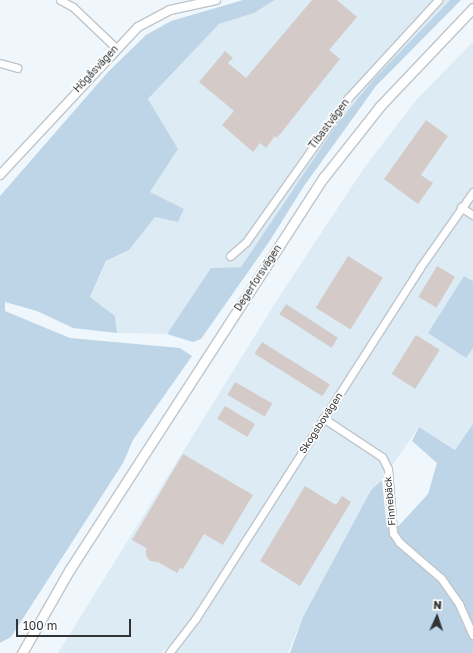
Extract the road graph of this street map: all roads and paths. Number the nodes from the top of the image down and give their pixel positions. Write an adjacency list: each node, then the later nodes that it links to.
1 (60, 0): 5 (street)
2 (216, 0): 5 (street, Högåsvägen)
3 (438, 0): 12 (street, Tibastvägen)
4 (473, 8): 14 (main road, Degerforsvägen)
5 (116, 48): 8 (street, Högåsvägen)
6 (0, 63): 7 (street)
7 (17, 68)
8 (0, 175)
9 (473, 192): 10 (street, Skogsbovägen)
10 (461, 207): 11 (street); 13 (street, Skogsbovägen)
11 (473, 215)
12 (230, 256)
13 (323, 418): 15 (street, Finnebäck); 18 (street, Skogsbovägen)
14 (70, 568): 16 (main road, Degerforsvägen); 17 (main road, Degerforsvägen)
15 (473, 635)
16 (16, 653)
17 (22, 653)
18 (169, 653)

